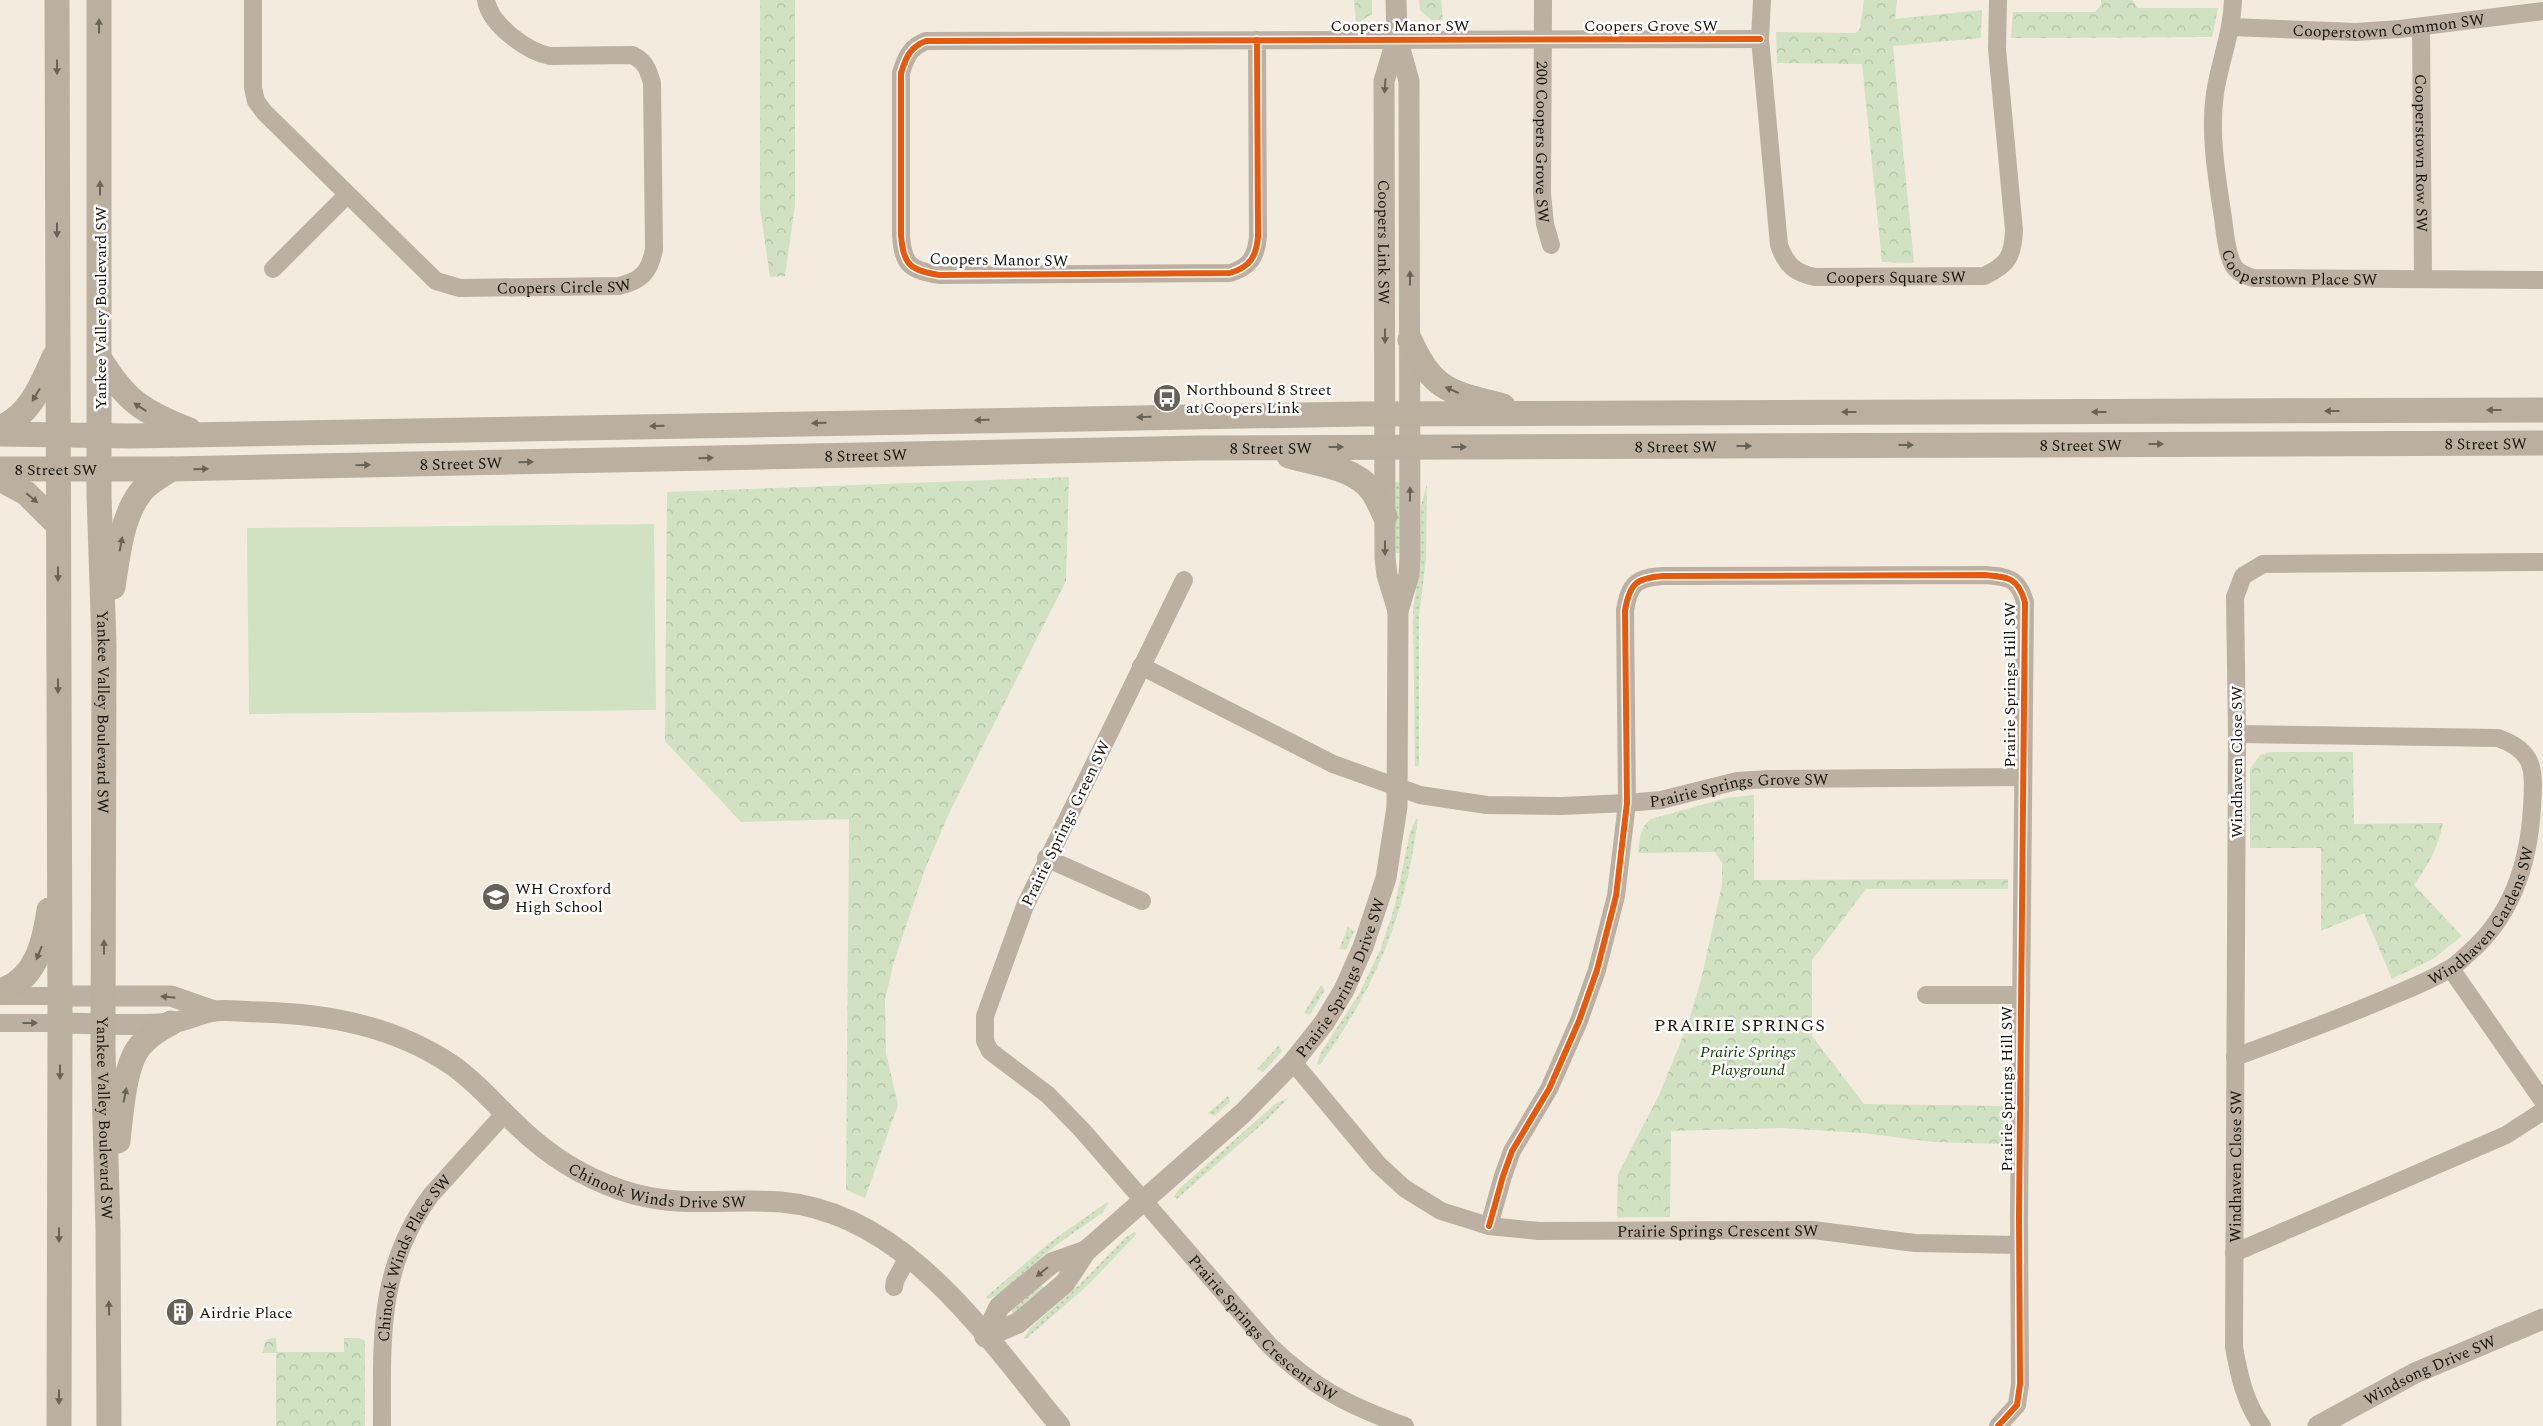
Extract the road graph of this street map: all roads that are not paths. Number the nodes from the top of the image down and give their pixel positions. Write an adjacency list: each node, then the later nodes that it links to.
1 (57, 0): 23 (main road, one-way to 23)
2 (99, 0): 24 (main road, Yankee Valley Boulevard SW, one-way to 2)
3 (253, 0): 17 (street, Coopers Circle SW)
4 (486, 0): 17 (street, Coopers Circle SW)
5 (1396, 0): 13 (street, Coopers Link SW)
6 (1543, 0): 14 (street, 200 Coopers Grove SW)
7 (1762, 0): 15 (street, Coopers Square SW)
8 (1998, 0): 15 (street, Coopers Square SW)
9 (2233, 0): 11 (street, Cooperstown Place SW)
10 (2543, 11): 12 (street, Cooperstown Common SW)
11 (2231, 27): 12 (street, Cooperstown Common SW); 20 (street, Cooperstown Place SW)
12 (2421, 28): 20 (street, Cooperstown Row SW)
13 (1397, 38): 14 (street, Coopers Manor SW); 16 (street, Coopers Manor SW); 22 (street, Coopers Link SW, one-way to 13); 26 (street, Coopers Link SW, one-way to 26)
14 (1543, 39): 15 (street, Coopers Grove SW); 18 (street, 200 Coopers Grove SW)
15 (1760, 39)
16 (1257, 40): 16 (street, Coopers Manor SW)
17 (347, 195): 19 (street)
18 (1551, 245)
19 (273, 269)
20 (2423, 278): 21 (street, Cooperstown Place SW)
21 (2543, 280)
22 (1410, 340): 27 (street, Coopers Link SW); 28 (main road, one-way to 22)
23 (57, 351): 29 (main road, one-way to 29); 32 (main road)
24 (100, 359): 31 (main road, one-way to 24); 33 (main road, Yankee Valley Boulevard SW)
25 (2543, 410): 28 (main road, 8 Street SW, one-way to 28)
26 (1385, 414): 27 (main road, 8 Street SW); 31 (main road, 8 Street SW, one-way to 31); 35 (street, Coopers Link SW)
27 (1410, 414): 28 (main road, 8 Street SW); 36 (street, Coopers Link SW)
28 (1532, 414)
29 (0, 428)
30 (0, 434): 32 (main road, 8 Street SW)
31 (200, 434): 33 (main road, 8 Street SW)
32 (58, 435): 33 (main road, 8 Street SW); 39 (main road)
33 (100, 436): 41 (main road, Yankee Valley Boulevard SW)
34 (2543, 443): 36 (main road, 8 Street SW, one-way to 34)
35 (1385, 447): 36 (main road, 8 Street SW); 37 (main road, 8 Street SW, one-way to 35); 43 (street, Prairie Springs Drive SW)
36 (1410, 447): 47 (street, Prairie Springs Drive SW, one-way to 36)
37 (1258, 448): 40 (main road, 8 Street SW, one-way to 37); 43 (main road)
38 (0, 469): 39 (main road, 8 Street SW)
39 (57, 469): 41 (main road, 8 Street SW); 44 (main road)
40 (171, 469): 41 (main road, 8 Street SW); 48 (main road, one-way to 40)
41 (99, 470): 48 (main road, Yankee Valley Boulevard SW)
42 (0, 479): 44 (main road, one-way to 44)
43 (1385, 516): 47 (street, Prairie Springs Drive SW, one-way to 47)
44 (58, 525): 54 (main road, one-way to 54)
45 (2543, 562): 50 (street, Windhaven Close SW)
46 (1184, 580): 49 (street, Prairie Springs Green SW)
47 (1398, 611): 52 (street, Prairie Springs Drive SW)
48 (104, 644): 63 (main road, Yankee Valley Boulevard SW, one-way to 48)
49 (1141, 666): 52 (street); 55 (street, Prairie Springs Green SW)
50 (2237, 734): 57 (street, Windhaven Gardens SW); 69 (street, Windhaven Close SW)
51 (2022, 777): 53 (street, Prairie Springs Grove SW); 53 (street, Prairie Springs Hill SW); 60 (street, Prairie Springs Hill SW)
52 (1398, 787): 53 (street, Prairie Springs Grove SW); 70 (street, Prairie Springs Drive SW)
53 (1627, 803): 75 (street)
54 (58, 854): 58 (main road, one-way to 58); 62 (main road)
55 (1046, 858): 56 (street); 74 (street, Prairie Springs Green SW)
56 (1142, 900)
57 (2451, 969): 69 (street, Windhaven Gardens SW); 71 (street)
58 (0, 991)
59 (1926, 995): 60 (street)
60 (2020, 995): 77 (street, Prairie Springs Hill SW)
61 (0, 996): 62 (street)
62 (60, 996): 63 (street, Chinook Winds Drive SW); 66 (main road)
63 (104, 996): 64 (street, Chinook Winds Drive SW, one-way to 63); 67 (main road, Yankee Valley Boulevard SW)
64 (214, 1011): 68 (street, Chinook Winds Drive SW); 73 (street, Chinook Winds Drive SW)
65 (0, 1023): 66 (street, one-way to 66)
66 (60, 1023): 67 (street, Chinook Winds Drive SW); 83 (main road, one-way to 83)
67 (104, 1023): 68 (street, Chinook Winds Drive SW); 76 (main road, Yankee Valley Boulevard SW)
68 (172, 1023): 76 (main road, one-way to 68)
69 (2235, 1057): 78 (street, Windhaven Close SW)
70 (1293, 1062): 74 (street, Prairie Springs Drive SW); 75 (street, Prairie Springs Crescent SW)
71 (2543, 1101)
72 (2543, 1111): 78 (street, Windhaven Close SW)
73 (505, 1114): 79 (street, Chinook Winds Drive SW); 85 (street, Chinook Winds Place SW)
74 (1143, 1199): 82 (street, Prairie Springs Drive SW); 87 (street, Prairie Springs Crescent SW)
75 (1489, 1226): 77 (street, Prairie Springs Crescent SW)
76 (108, 1230): 84 (main road, Yankee Valley Boulevard SW, one-way to 76)
77 (2019, 1245): 88 (street)
78 (2234, 1252): 89 (street, Windhaven Close SW)
79 (908, 1257): 80 (street); 82 (street, Chinook Winds Drive SW)
80 (894, 1287)
81 (2543, 1319): 90 (street, Windsong Drive SW)
82 (986, 1337): 86 (street, Chinook Winds Drive SW)
83 (59, 1426)
84 (109, 1426)
85 (382, 1426)
86 (1060, 1426)
87 (1405, 1426)
88 (1998, 1426)
89 (2262, 1426)
90 (2318, 1426)

